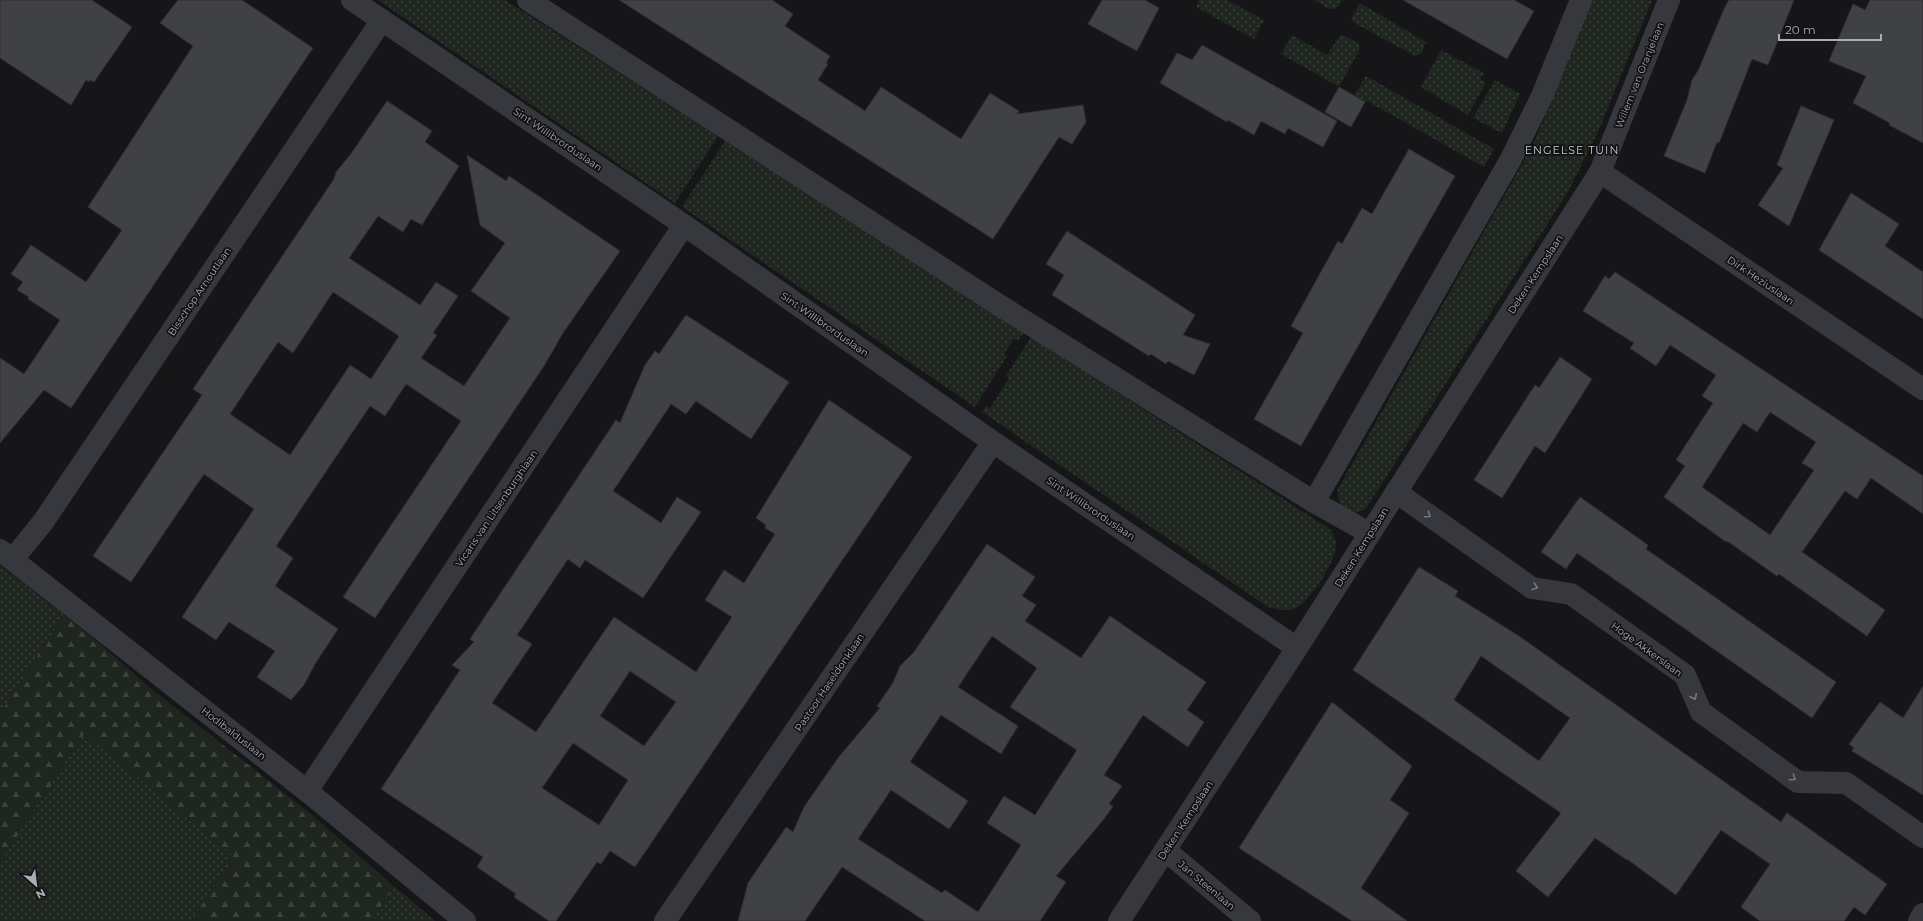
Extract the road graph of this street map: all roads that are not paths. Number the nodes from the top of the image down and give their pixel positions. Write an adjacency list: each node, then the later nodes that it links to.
1 (352, 0): 5 (street, Sint Willibrorduslaan)
2 (528, 0): 11 (street)
3 (1580, 0): 11 (street)
4 (1669, 0): 6 (street, Willem van Oranjelaan)
5 (382, 20): 7 (street, Sint Willibrorduslaan); 13 (street, Bisschop Arnoutlaan)
6 (1600, 172): 8 (street, Dirk Heziuslaan); 10 (street, Deken Kempslaan)
7 (684, 225): 9 (street, Sint Willibrorduslaan); 15 (street, Vicaris van Litsenburghlaan)
8 (1923, 389)
9 (993, 442): 14 (street, Sint Willibrorduslaan); 20 (street, Pastoor Haseldonklaan)
10 (1396, 492): 12 (street, Deken Kempslaan); 16 (street, Hoge Akkerslaan, one-way to 16)
11 (1314, 502): 12 (street)
12 (1370, 533): 14 (street, Deken Kempslaan)
13 (6, 554): 15 (street, Hodibalduslaan)
14 (1298, 648): 17 (street, Deken Kempslaan)
15 (307, 791): 19 (street, Hodibalduslaan)
16 (1923, 837)
17 (1165, 850): 21 (street, Deken Kempslaan); 22 (street, Jan Steenlaan)
18 (1923, 914): 23 (street)
19 (465, 921)
20 (665, 921)
21 (1119, 921)
22 (1250, 921)
23 (1919, 921)

